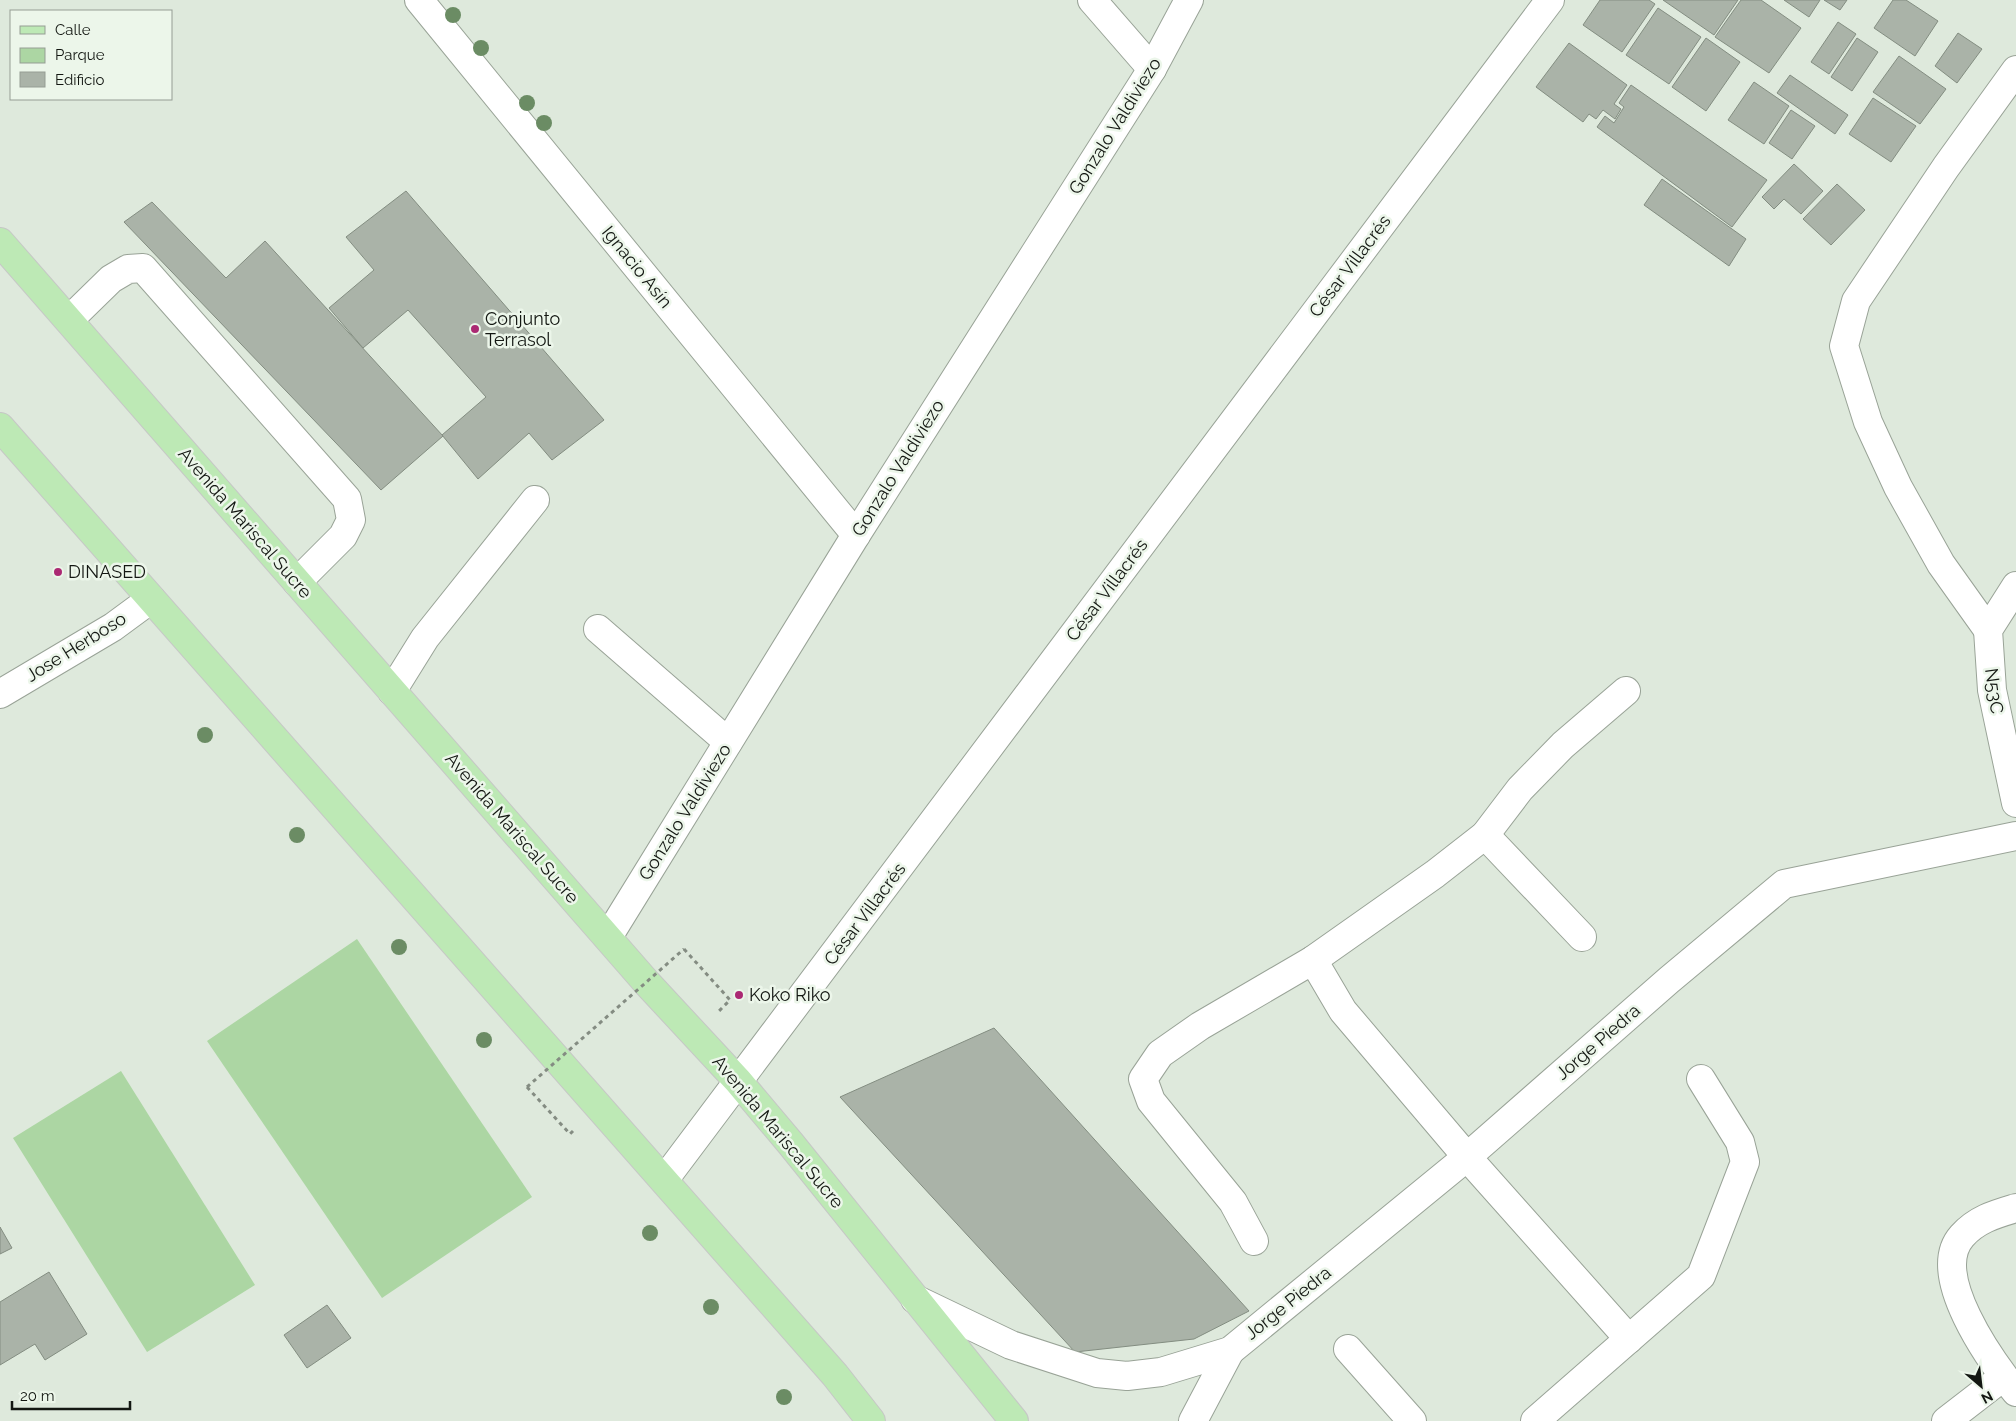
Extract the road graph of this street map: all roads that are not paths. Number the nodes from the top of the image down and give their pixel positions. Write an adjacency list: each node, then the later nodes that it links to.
1 (419, 0): 11 (street, Ignacio Asín)
2 (1092, 0): 5 (street)
3 (1189, 0): 5 (street, Gonzalo Valdiviezo)
4 (1550, 0): 28 (street, César Villacrés)
5 (1152, 70): 11 (street, Gonzalo Valdiviezo)
6 (2016, 70): 16 (street)
7 (0, 242): 8 (main road, Avenida Mariscal Sucre)
8 (69, 320): 12 (main road, Avenida Mariscal Sucre); 12 (street)
9 (0, 427): 14 (main road)
10 (535, 500): 17 (street)
11 (856, 534): 20 (street, Gonzalo Valdiviezo)
12 (297, 582): 17 (main road, Avenida Mariscal Sucre)
13 (2016, 586): 16 (street)
14 (151, 599): 19 (street, Jose Herboso); 30 (main road)
15 (598, 630): 20 (street)
16 (1988, 630): 21 (street, N53C)
17 (392, 691): 24 (main road, Avenida Mariscal Sucre)
18 (1626, 691): 22 (street)
19 (0, 694)
20 (728, 742): 24 (street, Gonzalo Valdiviezo)
21 (2016, 803)
22 (1485, 835): 25 (street); 26 (street)
23 (2016, 836): 29 (street, Jorge Piedra)
24 (608, 937): 28 (main road, Avenida Mariscal Sucre)
25 (1582, 937)
26 (1313, 960): 29 (street); 32 (street)
27 (1701, 1079): 34 (street)
28 (738, 1081): 30 (street, César Villacrés); 33 (main road, Avenida Mariscal Sucre)
29 (1467, 1157): 34 (street); 36 (street, Jorge Piedra)
30 (664, 1180): 38 (main road)
31 (2016, 1208): 37 (street)
32 (1254, 1241)
33 (915, 1300): 36 (street, Jorge Piedra); 39 (main road, Avenida Mariscal Sucre)
34 (1630, 1339): 42 (street)
35 (1348, 1349): 41 (street)
36 (1230, 1350): 40 (street, Jorge Piedra)
37 (2010, 1384): 43 (street)
38 (871, 1421)
39 (1014, 1421)
40 (1193, 1421)
41 (1412, 1421)
42 (1535, 1421)
43 (1946, 1421)

